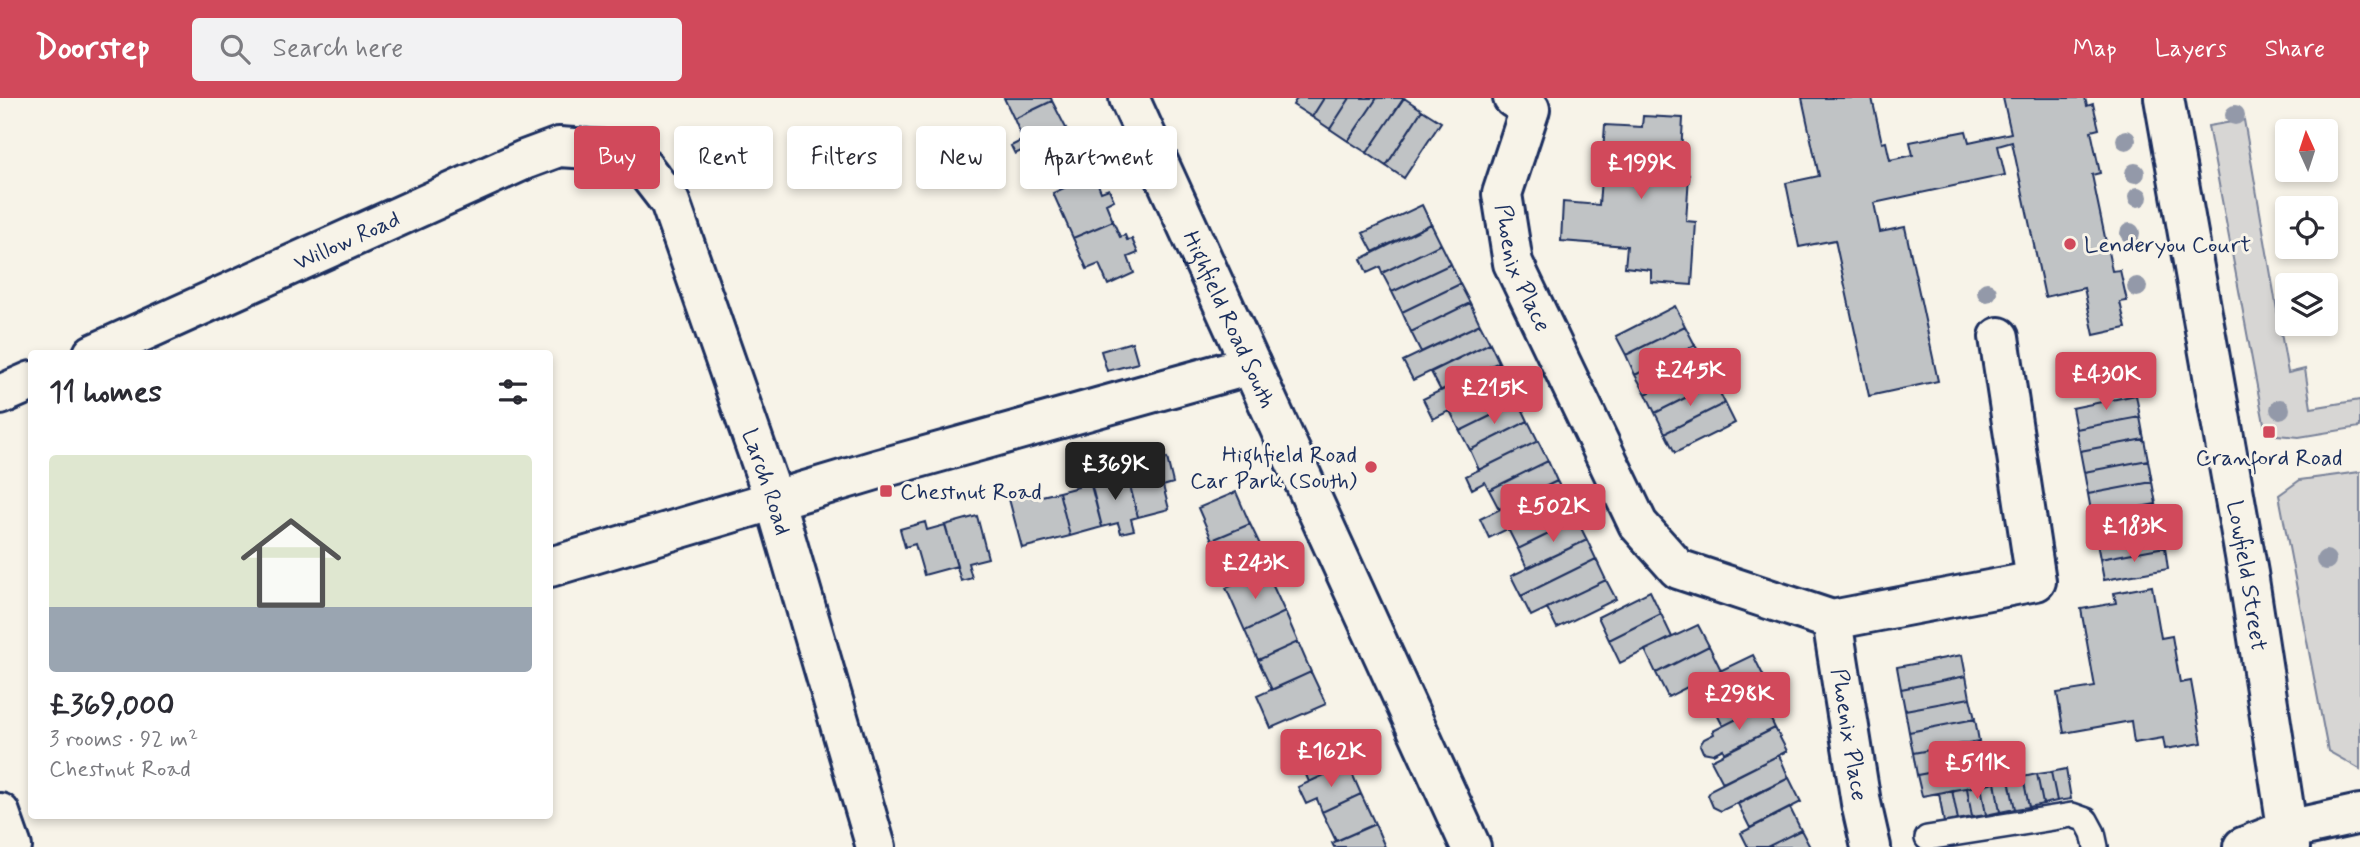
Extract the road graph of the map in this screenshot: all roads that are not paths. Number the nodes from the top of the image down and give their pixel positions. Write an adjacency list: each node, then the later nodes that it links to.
1 (1129, 98): 8 (street, Highfield Road South)
2 (2164, 98): 17 (street, Lowfield Street)
3 (1526, 102): 13 (street, Phoenix Place)
4 (574, 148): 7 (street, Willow Road)
5 (660, 189): 11 (street, Larch Road)
6 (1999, 337): 13 (street, Phoenix Place)
7 (102, 350)
8 (1251, 365): 11 (street); 20 (street, Highfield Road South)
9 (28, 383): 10 (street)
10 (0, 396)
11 (775, 502): 12 (street); 19 (street, Larch Road)
12 (553, 566)
13 (1832, 620): 21 (street, Phoenix Place)
14 (0, 813): 18 (street)
15 (2360, 814): 17 (street)
16 (1927, 838): 22 (lane)
17 (2288, 838): 23 (street)
18 (12, 847)
19 (876, 847)
20 (1471, 847)
21 (1871, 847)
22 (2096, 847)
23 (2242, 847)

